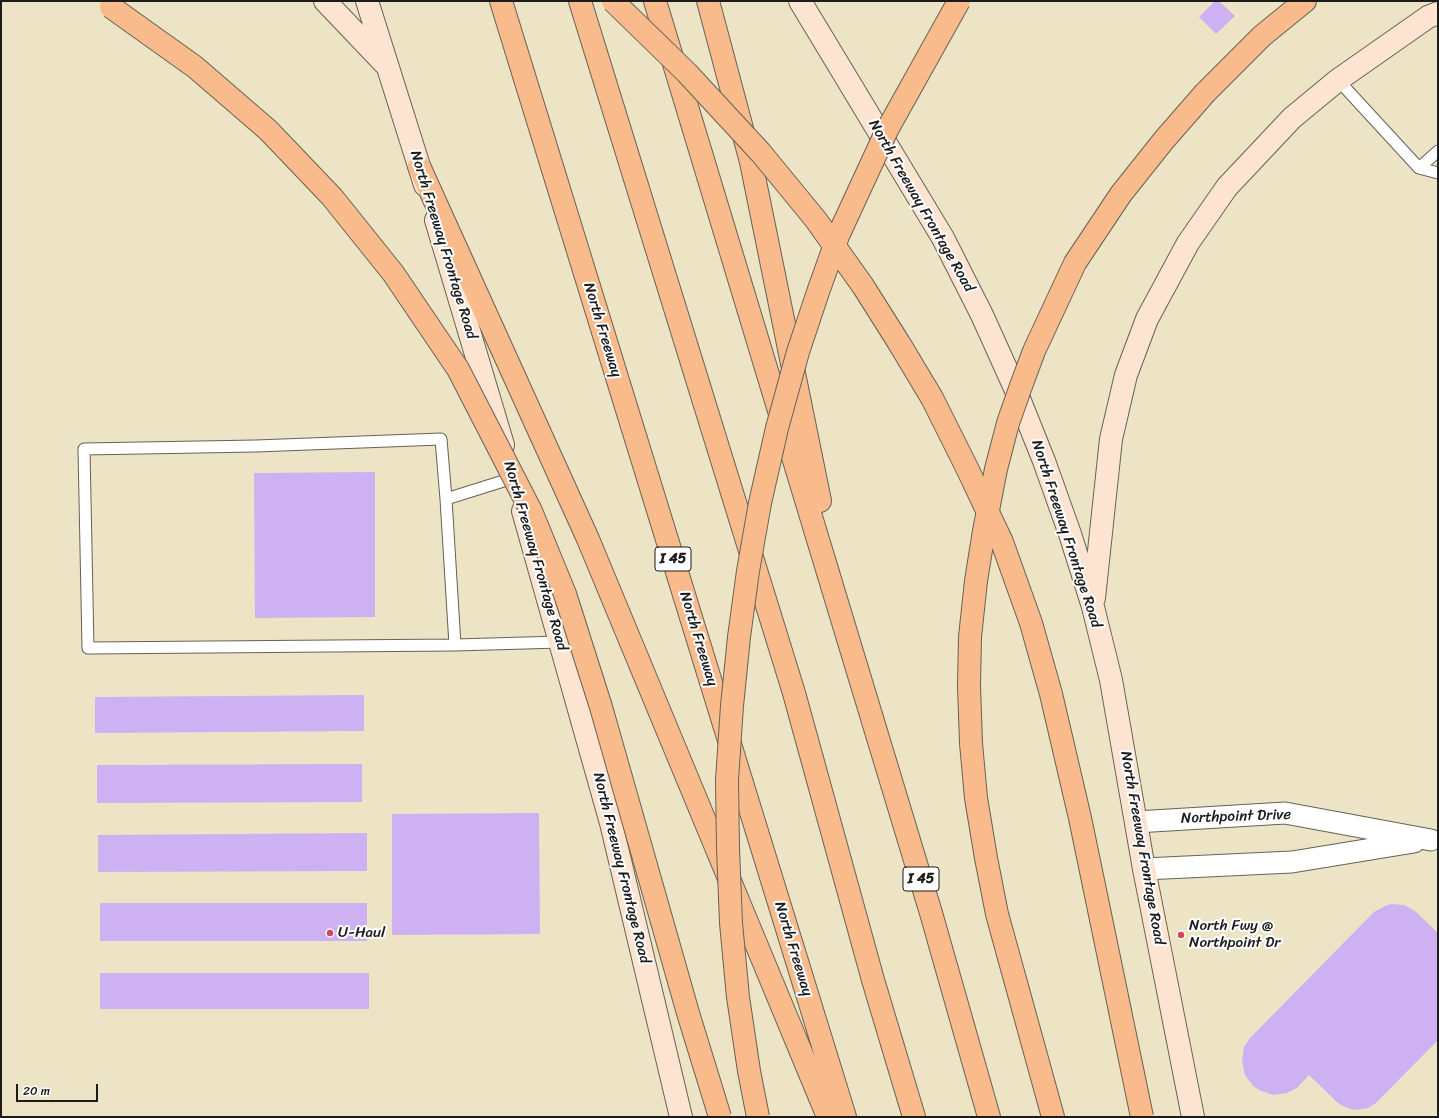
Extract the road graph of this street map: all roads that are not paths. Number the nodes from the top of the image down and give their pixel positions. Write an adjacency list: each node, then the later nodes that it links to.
1 (102, 1): 29 (highway, bridge)
2 (325, 1): 13 (main road)
3 (367, 1): 13 (main road, North Freeway Frontage Road)
4 (501, 1): 32 (highway, North Freeway / I 45)
5 (580, 1): 33 (highway)
6 (614, 1): 36 (highway, bridge)
7 (655, 1): 22 (highway, I 45)
8 (708, 1): 22 (highway)
9 (800, 1): 21 (main road, North Freeway Frontage Road)
10 (959, 1): 30 (highway, bridge)
11 (1305, 1): 35 (highway, bridge)
12 (1438, 13): 14 (main road)
13 (389, 68): 16 (main road, North Freeway Frontage Road)
14 (1338, 80): 17 (lane); 21 (main road)
15 (1438, 151): 17 (lane)
16 (419, 166): 19 (main road, North Freeway Frontage Road); 31 (highway)
17 (1419, 168): 18 (lane)
18 (1438, 173)
19 (513, 478): 20 (lane); 23 (main road, North Freeway Frontage Road)
20 (446, 499): 24 (lane); 24 (lane)
21 (1093, 607): 25 (main road, North Freeway Frontage Road)
22 (849, 641): 34 (highway, I 45)
23 (560, 642): 24 (lane); 28 (main road, North Freeway Frontage Road)
24 (455, 645)
25 (1136, 822): 26 (street, Northpoint Drive); 27 (main road, North Freeway Frontage Road)
26 (1434, 840): 27 (street, Northpoint Drive)
27 (1144, 869): 37 (main road, North Freeway Frontage Road)
28 (681, 1117)
29 (720, 1117)
30 (758, 1117)
31 (828, 1117)
32 (845, 1117)
33 (914, 1117)
34 (989, 1117)
35 (1053, 1117)
36 (1142, 1117)
37 (1193, 1117)

